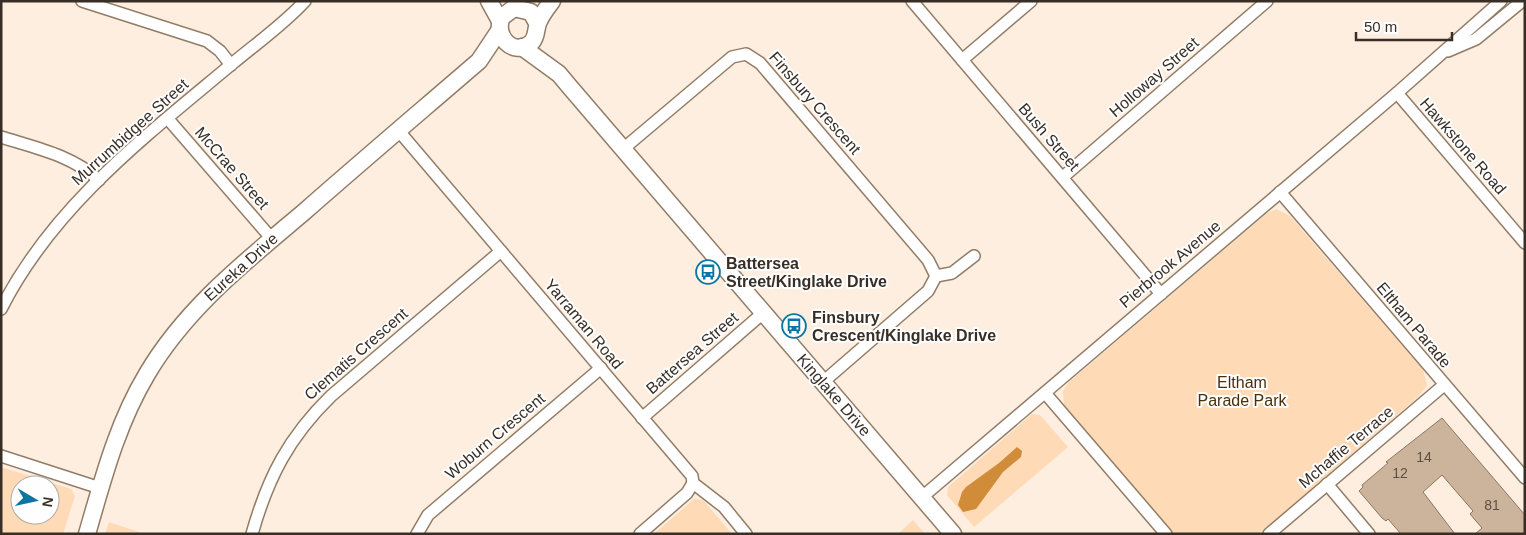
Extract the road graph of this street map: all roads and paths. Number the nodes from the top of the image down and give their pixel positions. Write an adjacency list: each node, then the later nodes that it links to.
1 (82, 1): 19 (street)
2 (305, 1): 19 (street, Murrumbidgee Street)
3 (489, 1): 13 (street)
4 (539, 1): 11 (street)
5 (552, 1): 14 (street)
6 (912, 1): 17 (street, Bush Street)
7 (1031, 1): 17 (street)
8 (1266, 1): 26 (street, Holloway Street)
9 (1501, 1): 16 (street, Pierbrook Avenue)
10 (1520, 1): 12 (street); 16 (street, Pierbrook Avenue)
11 (514, 6): 13 (street); 14 (street)
12 (1525, 6)
13 (499, 26): 15 (street); 18 (street, Eureka Drive)
14 (537, 28): 15 (street); 20 (street, Kinglake Drive)
15 (517, 46): 18 (street, Eureka Drive); 20 (street, Kinglake Drive)
16 (1439, 54): 21 (street, Pierbrook Avenue)
17 (962, 60): 26 (street, Bush Street)
18 (479, 61): 23 (street, Eureka Drive)
19 (230, 65): 22 (street, Murrumbidgee Street)
20 (559, 74): 25 (street, Kinglake Drive)
21 (1397, 93): 28 (street, Pierbrook Avenue); 30 (street, Hawkstone Road)
22 (168, 119): 27 (street, Murrumbidgee Street); 29 (street, McCrae Street)
23 (398, 130): 29 (street, Eureka Drive); 31 (street, Yarraman Road)
24 (1, 137): 27 (street)
25 (622, 149): 33 (street, Finsbury Crescent); 36 (street, Kinglake Drive)
26 (1062, 177): 34 (street, Bush Street)
27 (99, 180): 35 (street, Murrumbidgee Street)
28 (1280, 192): 34 (street, Pierbrook Avenue); 39 (street, Eltham Parade)
29 (272, 239): 46 (street, Eureka Drive)
30 (1525, 243)
31 (501, 251): 37 (street, Yarraman Road); 49 (street, Clematis Crescent)
32 (974, 256): 33 (street)
33 (936, 276): 38 (street)
34 (1161, 294): 40 (street, Pierbrook Avenue)
35 (2, 307)
36 (763, 313): 38 (street, Kinglake Drive); 41 (street, Battersea Street)
37 (600, 368): 41 (street, Yarraman Road); 50 (street, Woburn Crescent)
38 (823, 382): 47 (street, Kinglake Drive)
39 (1444, 385): 43 (street, Eltham Parade); 45 (street, Mchaffie Terrace)
40 (1045, 393): 47 (street, Pierbrook Avenue); 54 (street)
41 (642, 418): 44 (street, Yarraman Road)
42 (1, 456): 46 (street)
43 (1525, 478)
44 (693, 483): 51 (street); 52 (street, Yarraman Road)
45 (1327, 484): 55 (street, Mchaffie Terrace); 56 (street)
46 (100, 488): 48 (street, Eureka Drive)
47 (921, 498): 53 (street, Kinglake Drive)
48 (87, 534)
49 (252, 534)
50 (417, 534)
51 (640, 534)
52 (746, 534)
53 (953, 534)
54 (1166, 534)
55 (1269, 534)
56 (1369, 534)

